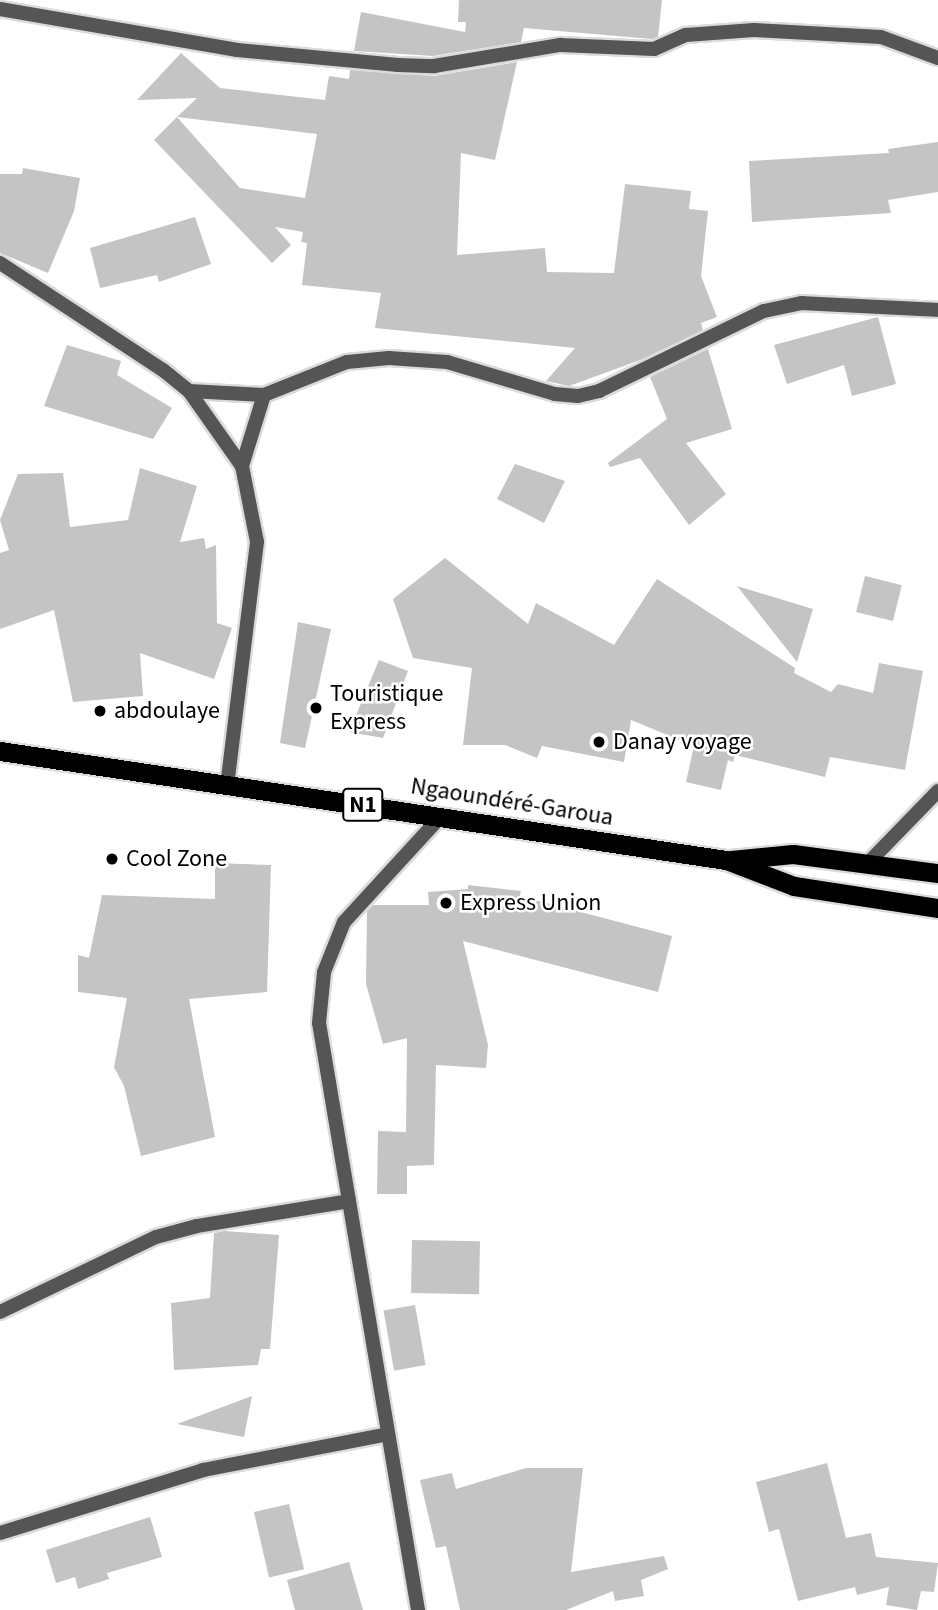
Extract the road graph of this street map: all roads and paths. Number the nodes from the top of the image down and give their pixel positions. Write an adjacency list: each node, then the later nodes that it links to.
1 (0, 9): 2 (street)
2 (938, 58)
3 (0, 263): 5 (street)
4 (938, 310): 6 (street)
5 (189, 391): 6 (street); 7 (street)
6 (264, 395): 7 (street)
7 (242, 466): 9 (street)
8 (0, 751): 9 (highway, Ngaoundéré-Garoua / N1)
9 (227, 785): 11 (highway, Ngaoundéré-Garoua / N1)
10 (938, 791): 13 (street)
11 (441, 816): 12 (highway, Ngaoundéré-Garoua / N1); 16 (street)
12 (726, 860): 13 (highway, Ngaoundéré-Garoua / N1); 15 (highway, Ngaoundéré-Garoua / N1)
13 (867, 864): 14 (highway, Ngaoundéré-Garoua / N1)
14 (938, 873)
15 (938, 908)
16 (349, 1201): 17 (street); 18 (street)
17 (0, 1312)
18 (388, 1434): 19 (street); 20 (street)
19 (0, 1533)
20 (418, 1610)

